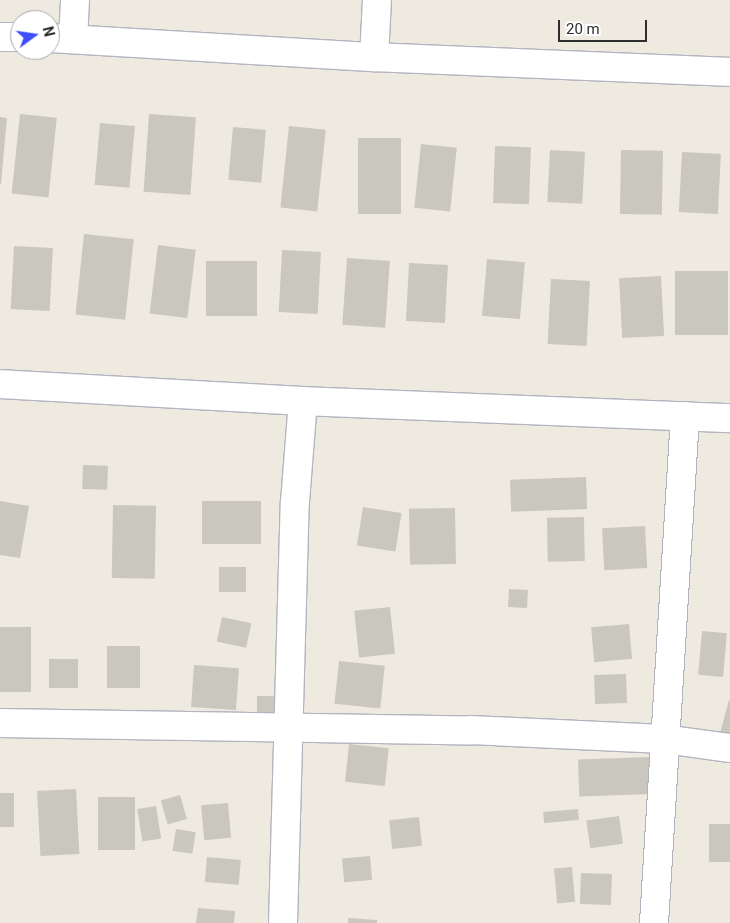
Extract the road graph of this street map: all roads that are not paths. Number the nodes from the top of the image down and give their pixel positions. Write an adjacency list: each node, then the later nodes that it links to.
1 (75, 0): 3 (street)
2 (377, 0): 4 (street)
3 (61, 39): 4 (street)
4 (374, 58): 5 (street)
5 (730, 72)
6 (0, 384): 7 (street)
7 (303, 400): 8 (street); 11 (street)
8 (685, 416): 9 (street); 12 (street)
9 (730, 418)
10 (0, 723): 11 (street)
11 (287, 726): 12 (street); 14 (street)
12 (664, 739): 13 (street); 15 (street)
13 (730, 748)
14 (283, 923)
15 (654, 923)

